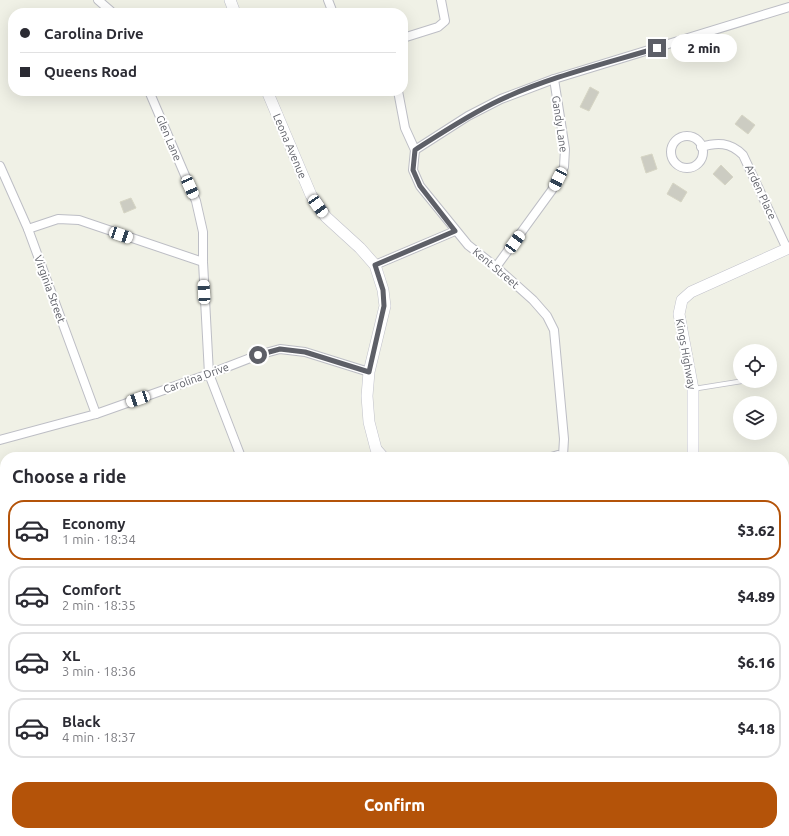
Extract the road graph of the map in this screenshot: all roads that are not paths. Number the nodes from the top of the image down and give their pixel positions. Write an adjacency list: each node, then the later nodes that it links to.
1 (98, 0): 4 (street)
2 (441, 0): 5 (street)
3 (789, 7): 6 (street)
4 (107, 8)
5 (408, 36)
6 (554, 79): 11 (street); 18 (street, Gandy Lane)
7 (151, 96): 16 (street, Glen Lane)
8 (270, 96): 17 (street, Leona Avenue)
9 (399, 96): 11 (street, Kent Street)
10 (701, 146): 15 (street, Arden Place)
11 (415, 150): 14 (street, Kent Street)
12 (1, 171): 13 (street, Virginia Street)
13 (28, 229): 16 (street); 23 (street, Virginia Street)
14 (455, 231): 17 (street); 18 (street, Kent Street)
15 (788, 248): 22 (street, Kings Highway)
16 (203, 262): 20 (street, Glen Lane)
17 (375, 265): 19 (street, Leona Avenue)
18 (496, 267): 27 (street, Kent Street)
19 (369, 372): 20 (street, Carolina Drive); 26 (street, Leona Avenue)
20 (209, 374): 23 (street, Carolina Drive); 25 (street, Glen Lane)
21 (733, 383): 22 (lane)
22 (693, 389): 28 (street, Kings Highway)
23 (96, 414): 24 (street, Carolina Drive)
24 (0, 440)
25 (239, 452)
26 (379, 452)
27 (564, 452)
28 (693, 452)

